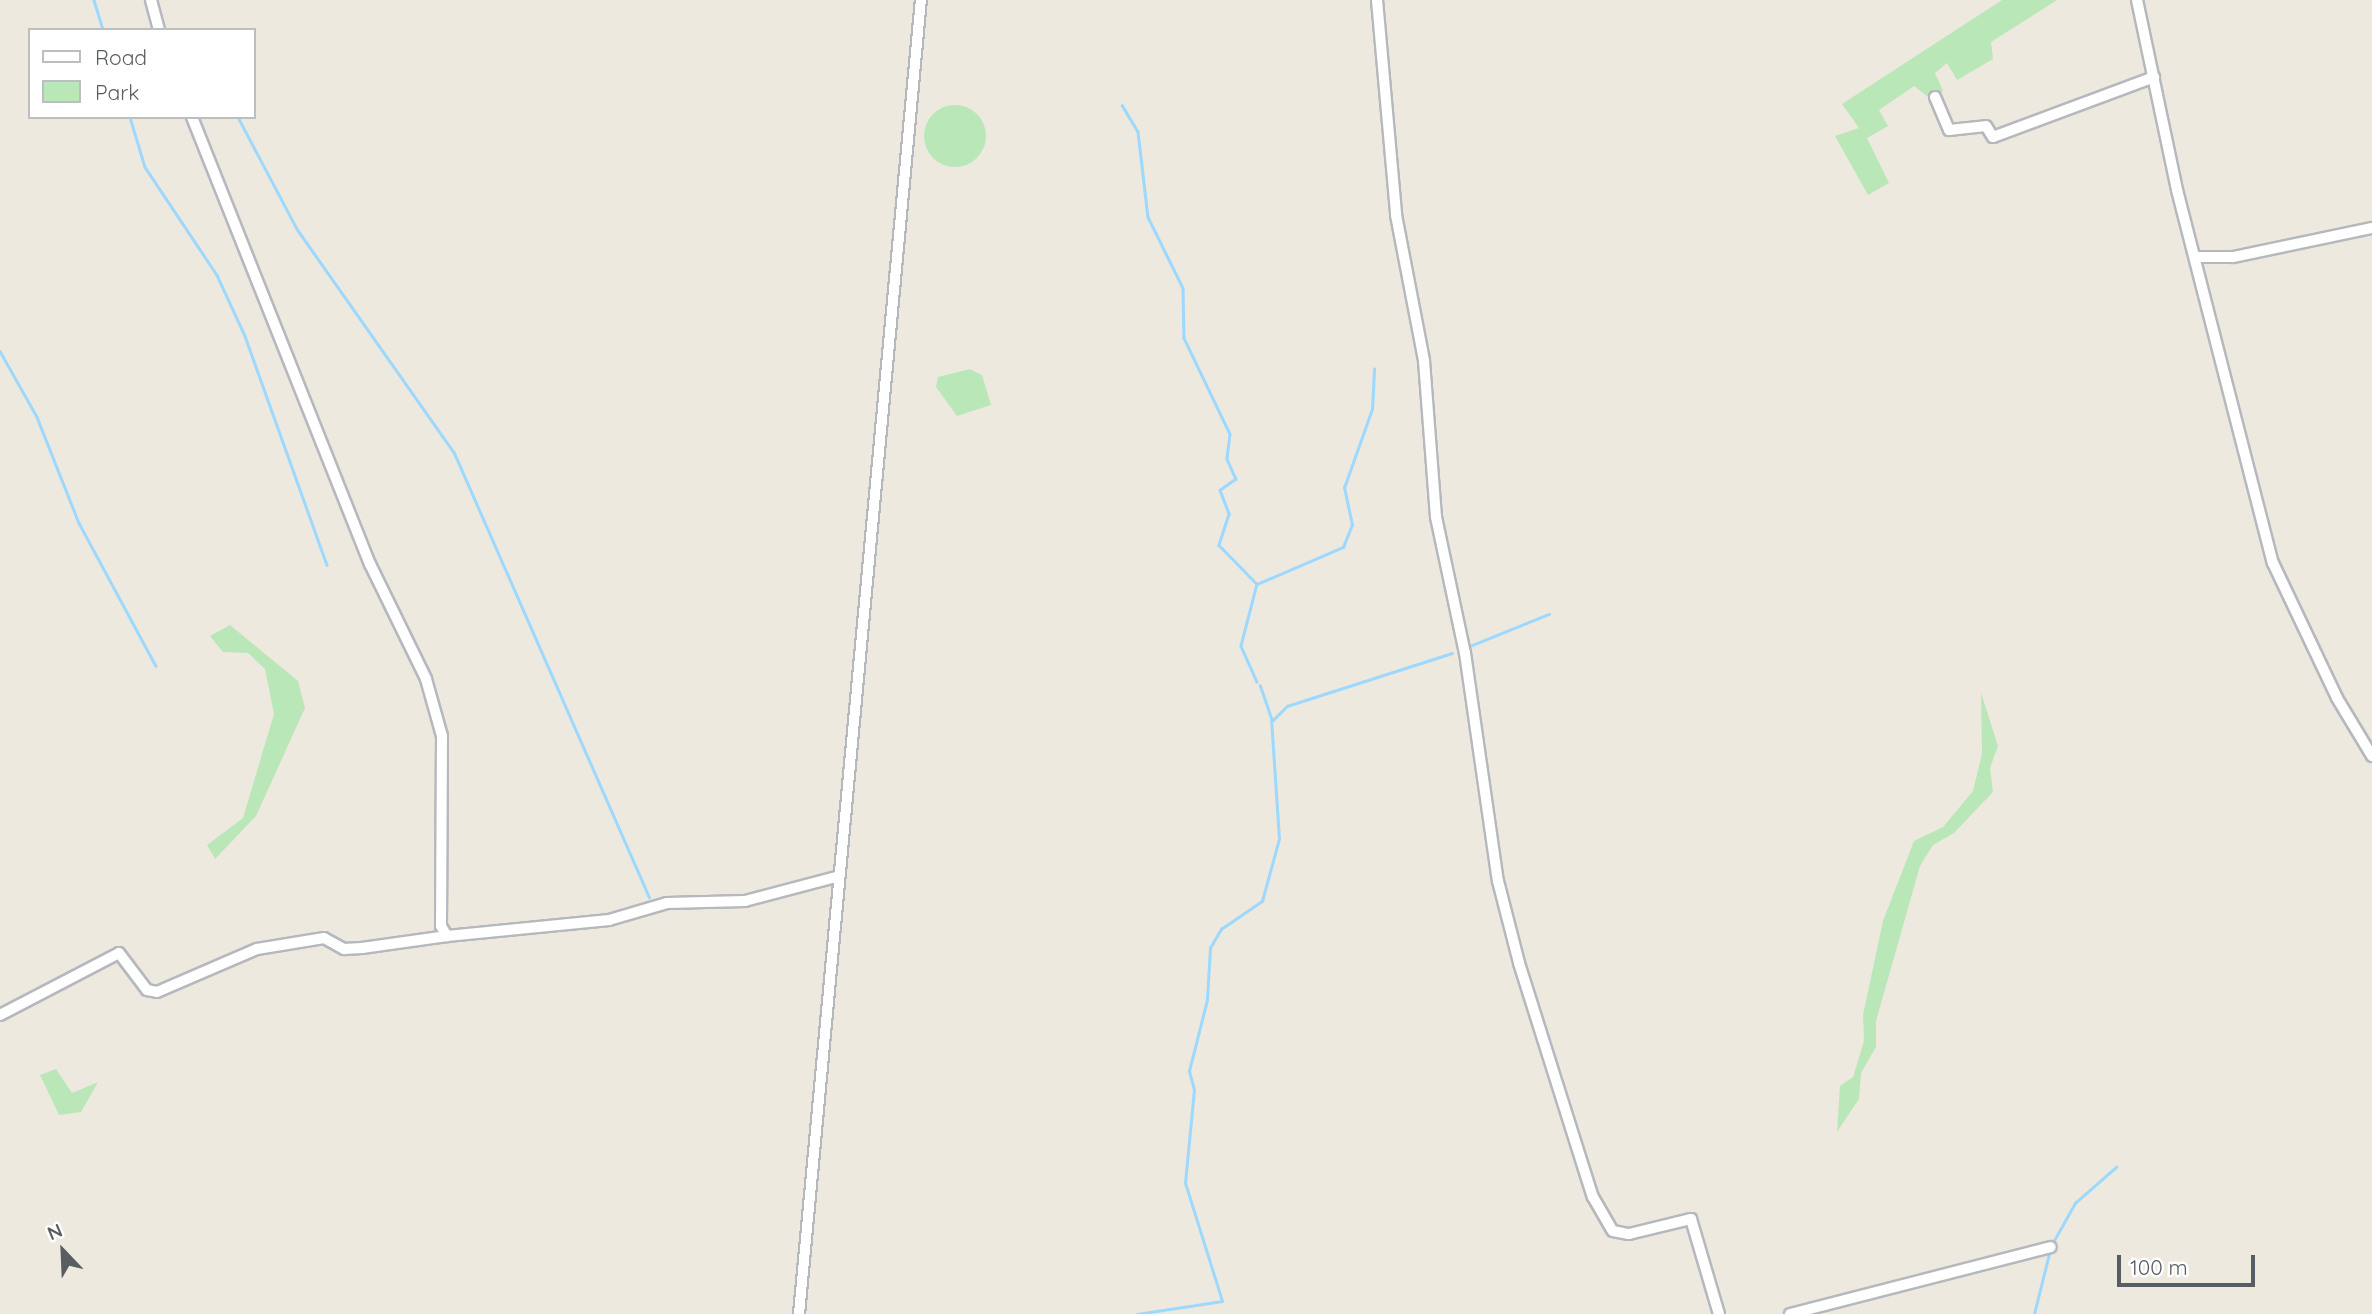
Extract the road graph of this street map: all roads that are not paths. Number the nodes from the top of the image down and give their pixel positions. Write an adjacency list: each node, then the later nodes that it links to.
1 (921, 0): 12 (street)
2 (1377, 0): 17 (street)
3 (2137, 0): 6 (street)
4 (150, 3): 5 (street)
5 (158, 28)
6 (2154, 77): 7 (street); 10 (street)
7 (1935, 97)
8 (193, 119): 13 (street)
9 (2372, 229): 10 (street)
10 (2197, 257): 11 (street)
11 (2372, 756)
12 (836, 877): 13 (street); 16 (street)
13 (447, 936): 14 (street)
14 (0, 1015)
15 (2050, 1247): 18 (street)
16 (799, 1314)
17 (1718, 1314)
18 (1790, 1314)

